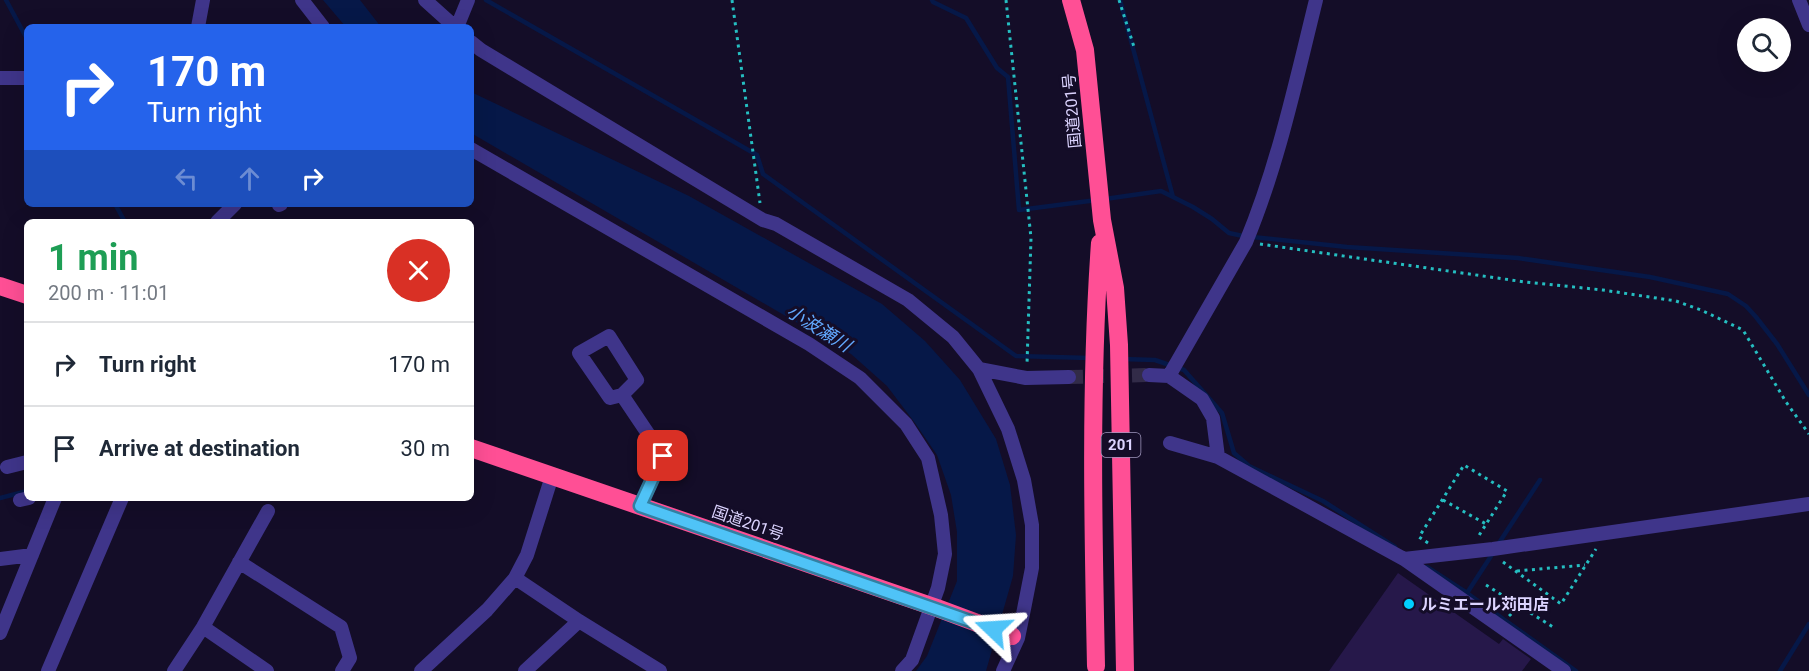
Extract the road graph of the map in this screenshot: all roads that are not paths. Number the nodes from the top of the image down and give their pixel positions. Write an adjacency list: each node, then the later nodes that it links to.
1 (203, 0): 8 (street)
2 (302, 0): 9 (street)
3 (425, 0): 10 (street)
4 (468, 0): 11 (street)
5 (1071, 0): 19 (highway, 国道201号 / 201)
6 (1316, 0): 24 (street)
7 (1799, 0): 12 (street)
8 (199, 24)
9 (321, 24)
10 (453, 24)
11 (457, 24)
12 (1809, 25)
13 (474, 44): 22 (street)
14 (0, 78): 15 (street)
15 (24, 78)
16 (474, 151): 43 (street)
17 (232, 207): 18 (street)
18 (220, 219)
19 (1102, 220): 48 (highway, 国道201号 / 201); 58 (highway, 国道201号 / 201)
20 (0, 286): 21 (highway)
21 (24, 294)
22 (979, 369): 25 (street); 57 (street)
23 (1149, 375): 24 (street)
24 (1169, 376): 29 (street)
25 (1069, 377)
26 (622, 395): 26 (street); 36 (street)
27 (1170, 443): 29 (street)
28 (474, 449): 32 (highway, 国道201号)
29 (1218, 457): 39 (street)
30 (24, 463): 31 (street)
31 (7, 467)
32 (552, 476): 36 (highway, 国道201号); 42 (street)
33 (54, 501): 38 (street)
34 (121, 501): 50 (street)
35 (1809, 504): 39 (street)
36 (640, 506): 43 (highway, 国道201号)
37 (268, 511): 41 (street)
38 (32, 555): 40 (street); 46 (street)
39 (1404, 559): 59 (street)
40 (0, 560)
41 (239, 562): 45 (street); 52 (street)
42 (515, 578): 44 (street); 53 (street)
43 (934, 607): 47 (highway, 国道201号); 56 (street)
44 (579, 621): 54 (street); 55 (street)
45 (203, 627): 49 (street); 51 (street)
46 (0, 633)
47 (1012, 636)
48 (1096, 666)
49 (262, 670)
50 (48, 671)
51 (174, 671)
52 (342, 671)
53 (421, 671)
54 (525, 671)
55 (660, 671)
56 (902, 671)
57 (1003, 671)
58 (1125, 671)
59 (1564, 671)

